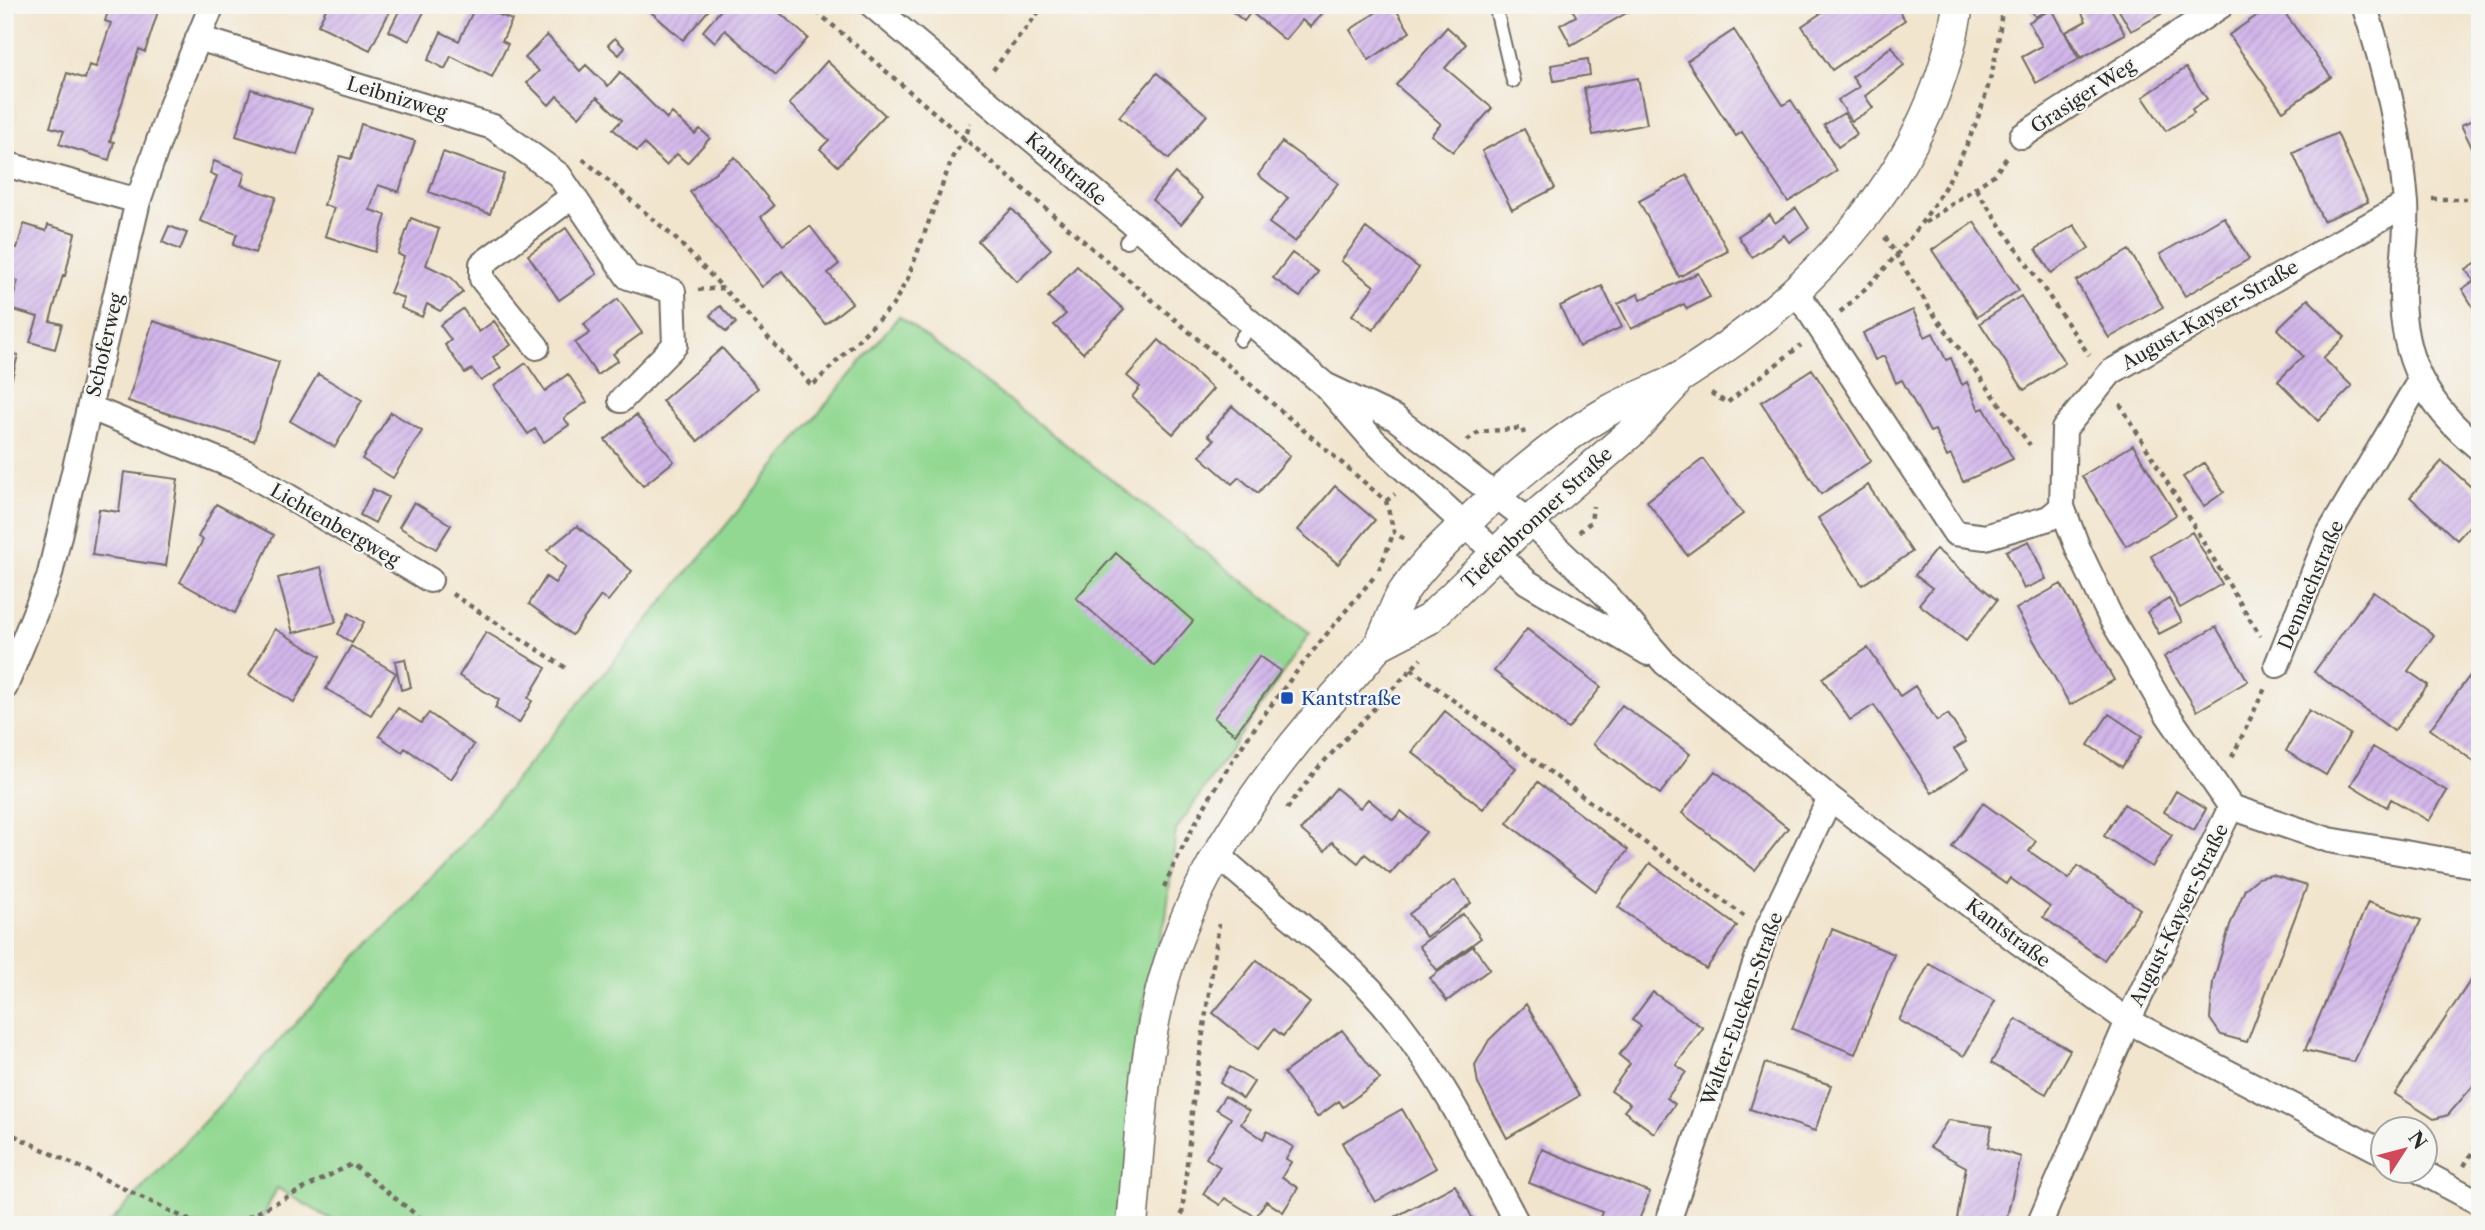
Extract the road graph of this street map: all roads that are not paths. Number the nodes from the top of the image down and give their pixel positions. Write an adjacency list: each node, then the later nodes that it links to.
1 (212, 5): 7 (street, Schoferweg)
2 (872, 5): 18 (street, Kantstraße)
3 (1494, 5): 8 (lane)
4 (1958, 5): 14 (street, Tiefenbronner Straße)
5 (2222, 5): 9 (street, Grasiger Weg)
6 (2364, 5): 13 (street)
7 (198, 38): 11 (street, Leibnizweg); 12 (street, Schoferweg)
8 (1513, 81)
9 (2022, 136)
10 (5, 164): 12 (street)
11 (573, 196): 15 (street); 19 (street, Leibnizweg)
12 (138, 201): 20 (street, Schoferweg)
13 (2406, 204): 17 (street); 23 (street, August-Kayser-Straße)
14 (1796, 291): 16 (street, Tiefenbronner Straße); 23 (street)
15 (537, 347)
16 (1683, 376): 22 (street, Tiefenbronner Straße); 24 (street, Tiefenbronner Straße)
17 (2419, 382): 21 (street); 30 (street, Dennachstraße)
18 (1325, 385): 22 (street, Kantstraße); 25 (street, Kantstraße)
19 (621, 400)
20 (91, 408): 27 (street, Lichtenbergweg); 31 (street, Schoferweg)
21 (2480, 449)
22 (1498, 496): 24 (street, Kantstraße); 25 (street, Tiefenbronner Straße)
23 (2063, 507): 33 (street, August-Kayser-Straße)
24 (1529, 521): 26 (street, Tiefenbronner Straße); 29 (street, Kantstraße)
25 (1464, 524): 26 (street, Kantstraße); 28 (street, Tiefenbronner Straße)
26 (1496, 553): 28 (street, Tiefenbronner Straße); 29 (street, Kantstraße)
27 (430, 580)
28 (1379, 645): 34 (street, Tiefenbronner Straße)
29 (1665, 663): 32 (street, Kantstraße)
30 (2277, 665)
31 (7, 676)
32 (1830, 798): 36 (street, Kantstraße); 42 (street, Walter-Eucken-Straße)
33 (2231, 807): 35 (street); 36 (street, August-Kayser-Straße)
34 (1217, 853): 40 (street, Tiefenbronner Straße); 41 (street)
35 (2480, 866)
36 (2128, 1021): 37 (street, Kantstraße); 43 (street, August-Kayser-Straße)
37 (2370, 1146)
38 (2440, 1182): 39 (street)
39 (2480, 1203)
40 (1132, 1225)
41 (1518, 1225)
42 (1667, 1225)
43 (2039, 1225)

